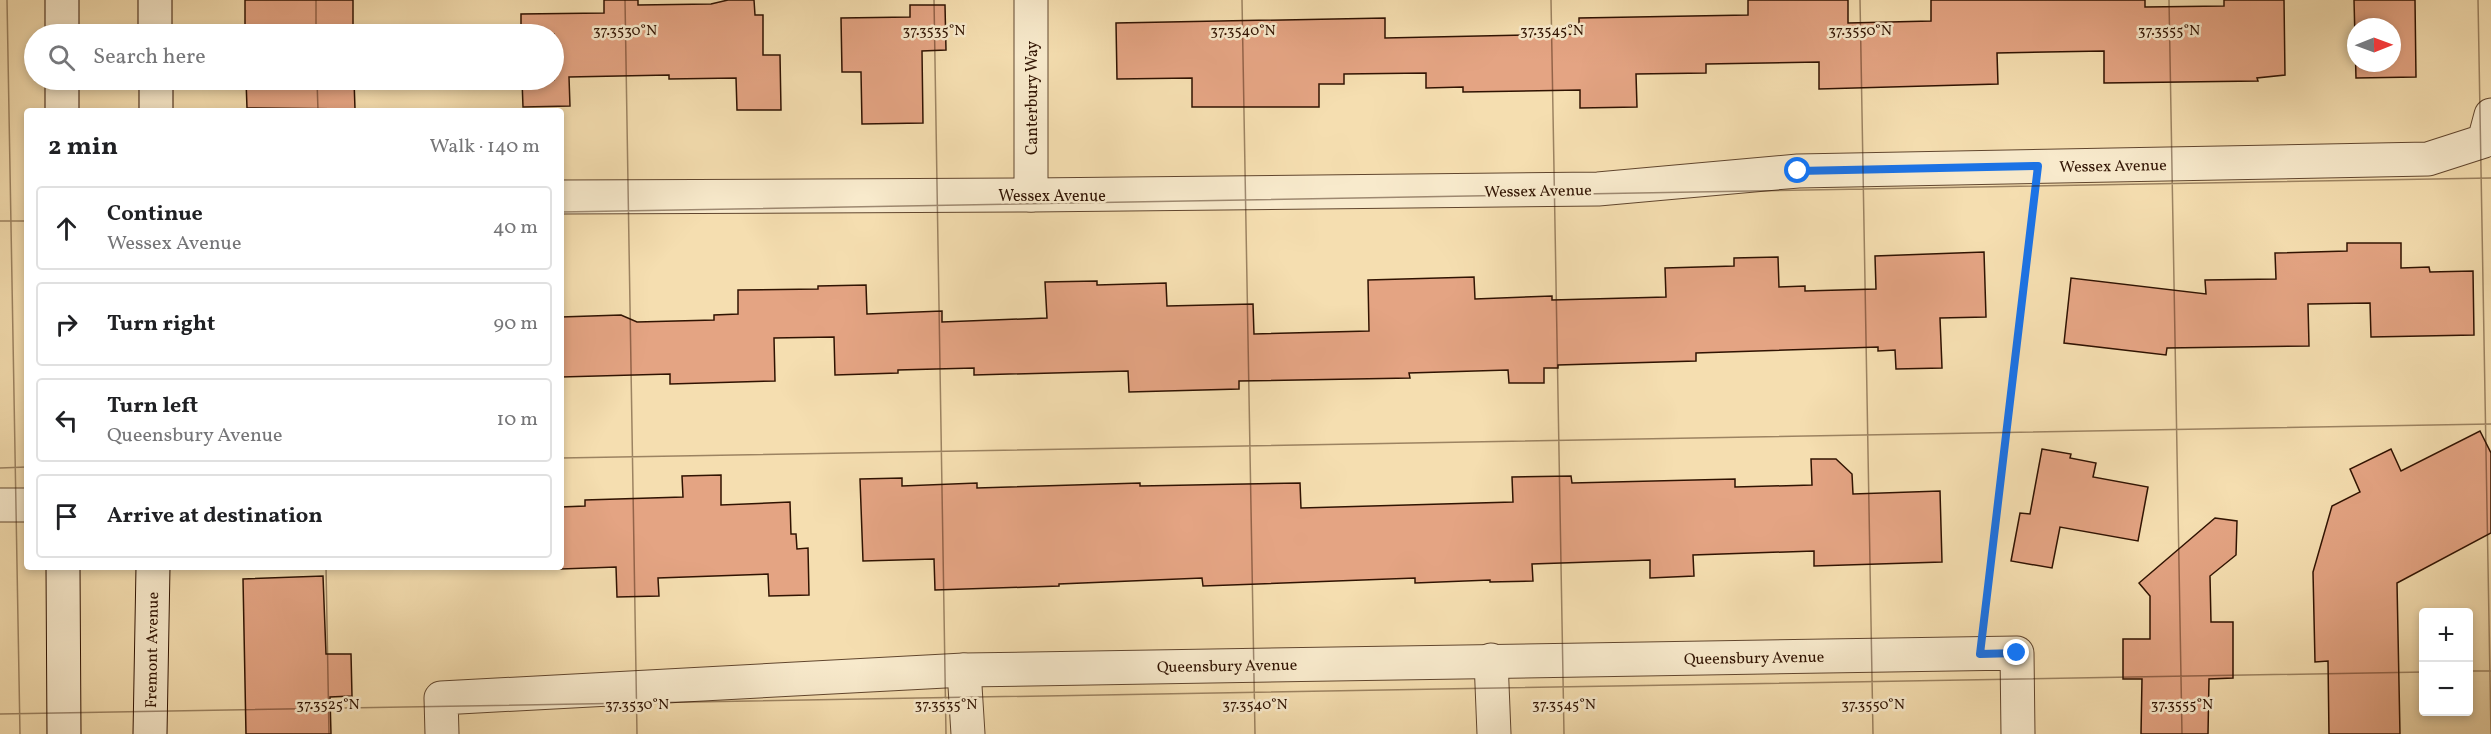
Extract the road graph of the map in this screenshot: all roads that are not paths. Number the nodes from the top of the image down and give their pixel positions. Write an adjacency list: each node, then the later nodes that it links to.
1 (62, 0): 4 (street)
2 (155, 0): 5 (street)
3 (1031, 0): 11 (street, Canterbury Way)
4 (62, 24)
5 (156, 24)
6 (62, 90): 8 (street)
7 (156, 90): 9 (street)
8 (62, 108)
9 (156, 108)
10 (2491, 115): 11 (street, Wessex Avenue)
11 (1031, 195): 12 (street, Wessex Avenue)
12 (564, 196)
13 (0, 505): 14 (street)
14 (24, 505)
15 (63, 570): 19 (street)
16 (153, 570): 20 (street, Fremont Avenue)
17 (1491, 660): 18 (street, Queensbury Avenue); 23 (street); 24 (street, Queensbury Avenue)
18 (964, 669): 21 (street, Queensbury Avenue); 22 (street)
19 (64, 734)
20 (150, 734)
21 (442, 734)
22 (968, 734)
23 (1494, 734)
24 (2018, 734)

